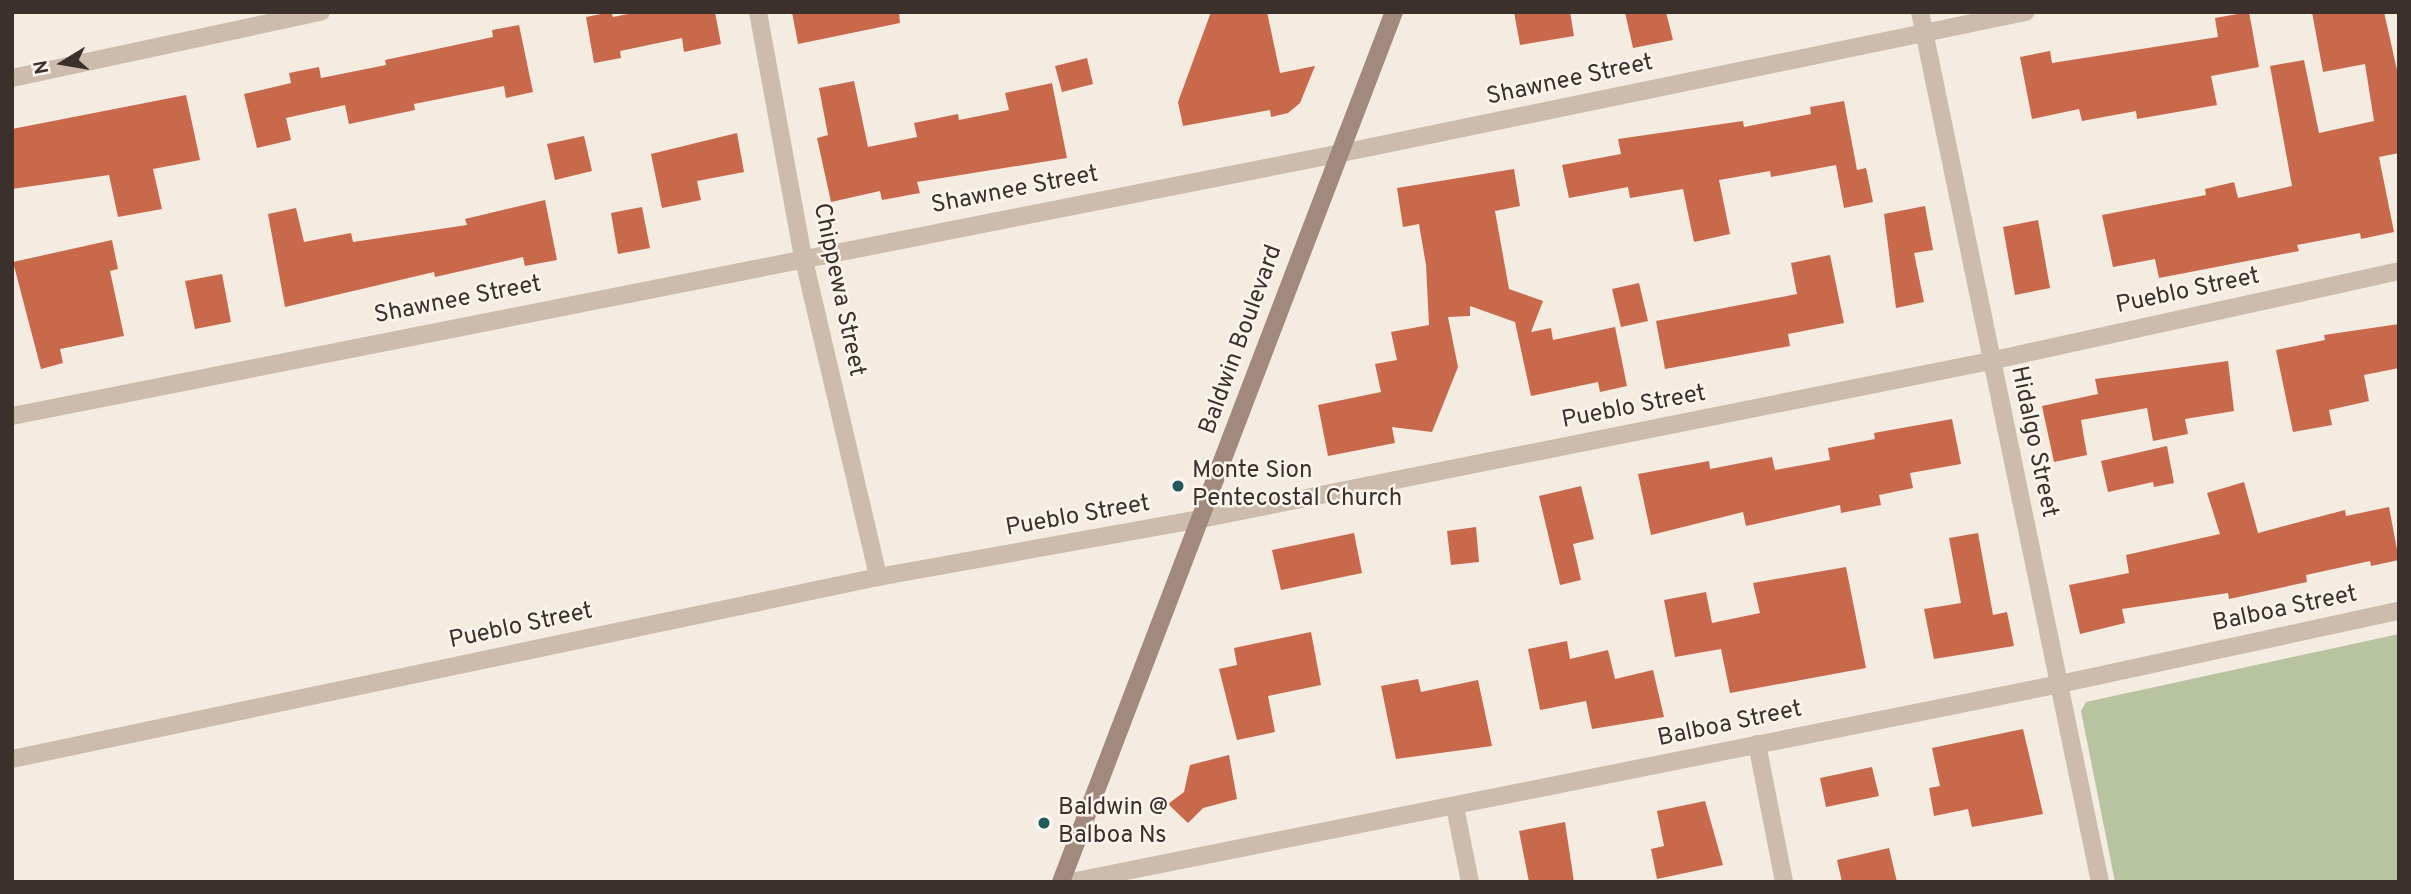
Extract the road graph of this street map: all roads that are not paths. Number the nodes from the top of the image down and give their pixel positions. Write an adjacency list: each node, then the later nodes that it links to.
1 (321, 12): 7 (street)
2 (758, 12): 9 (street, Chippewa Street)
3 (1394, 12): 8 (main road, Baldwin Boulevard)
4 (1920, 12): 6 (street, Hidalgo Street)
5 (2026, 12): 6 (street, Shawnee Street)
6 (1924, 33): 8 (street, Shawnee Street); 11 (street, Hidalgo Street)
7 (12, 78)
8 (1337, 154): 9 (street, Shawnee Street); 13 (main road, Baldwin Boulevard)
9 (803, 256): 12 (street, Shawnee Street); 14 (street, Chippewa Street)
10 (2399, 271): 11 (street, Pueblo Street)
11 (1990, 361): 13 (street, Pueblo Street); 16 (street, Hidalgo Street)
12 (12, 416)
13 (1201, 519): 14 (street, Pueblo Street); 21 (main road, Baldwin Boulevard)
14 (878, 577): 18 (street, Pueblo Street)
15 (2399, 611): 16 (street, Balboa Street)
16 (2060, 684): 17 (street, Balboa Street); 25 (street, Hidalgo Street)
17 (1757, 744): 19 (street, Balboa Street); 24 (street)
18 (12, 759)
19 (1455, 807): 20 (street, Balboa Street); 23 (street)
20 (1161, 873): 22 (street, Balboa Street)
21 (1061, 882)
22 (1071, 882)
23 (1470, 882)
24 (1784, 882)
25 (2100, 882)

